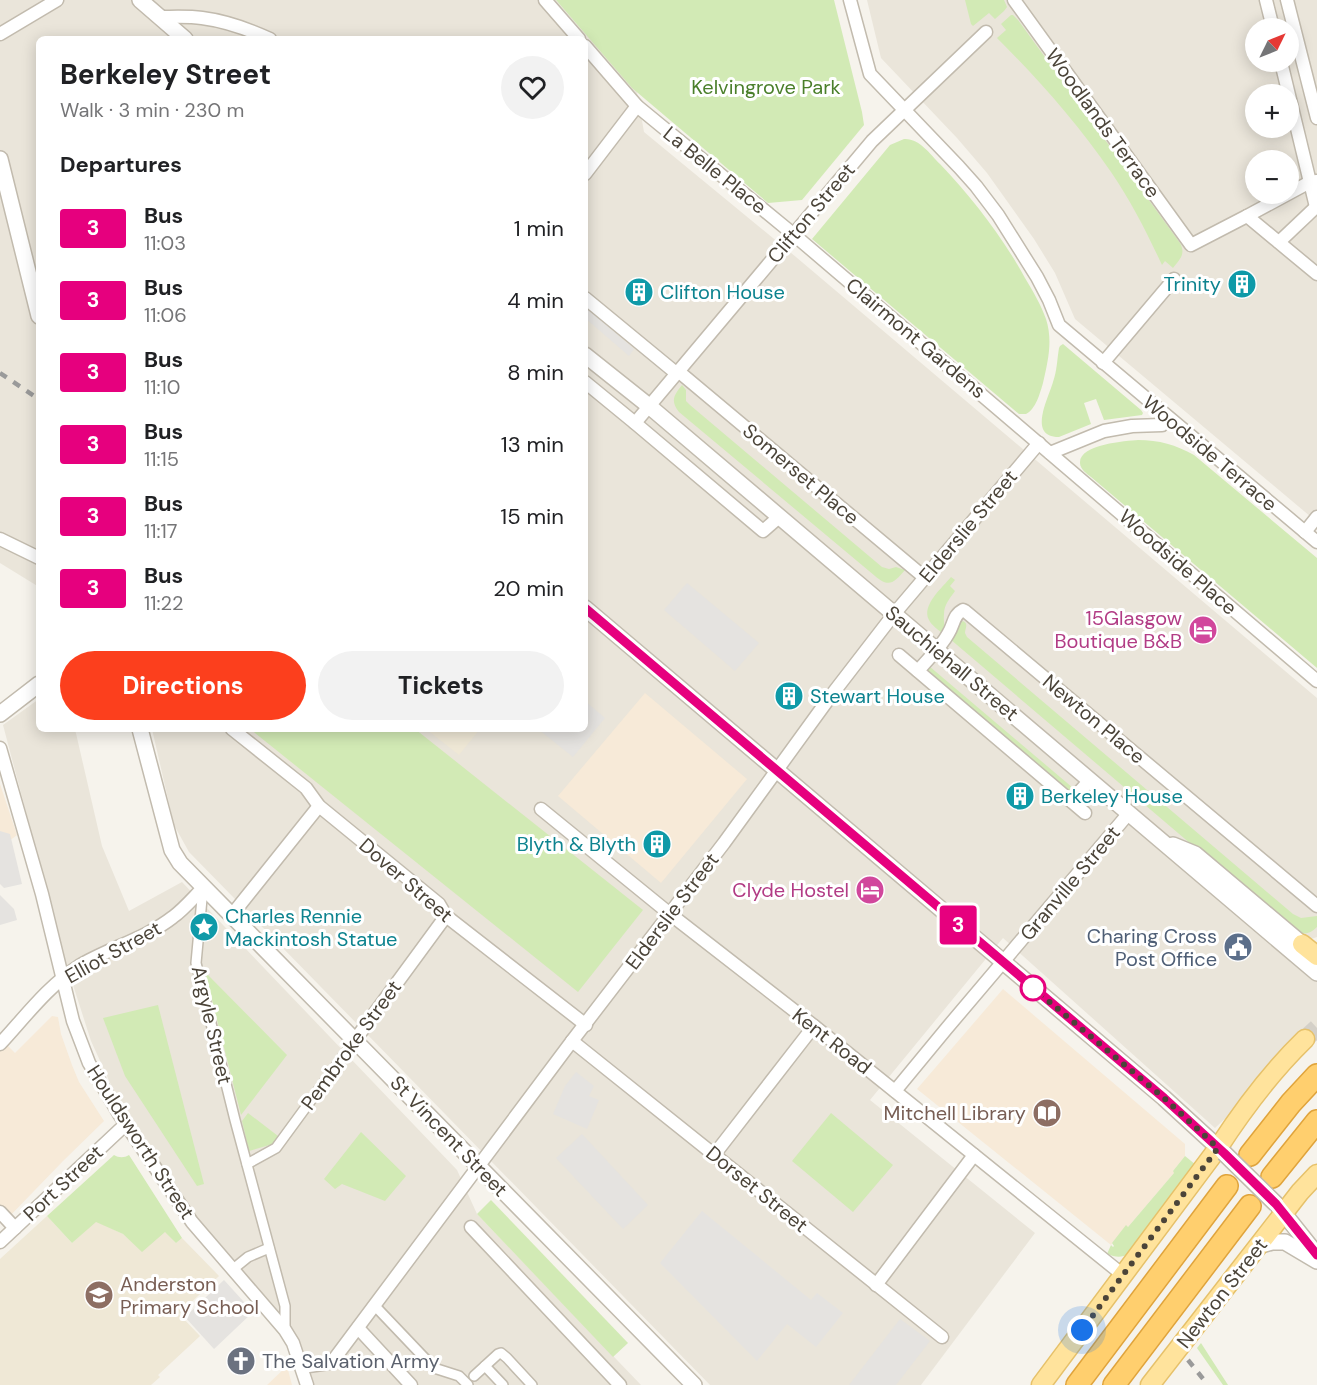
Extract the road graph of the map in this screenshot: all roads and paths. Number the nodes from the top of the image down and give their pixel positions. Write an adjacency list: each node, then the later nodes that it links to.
1 (57, 0): 11 (street)
2 (140, 0): 8 (street)
3 (545, 0): 14 (street)
4 (850, 0): 20 (street, Woodside Terrace)
5 (1014, 0): 26 (street, Woodlands Terrace)
6 (1266, 0): 9 (street)
7 (1287, 0): 17 (street)
8 (159, 17): 12 (street); 13 (street)
9 (1270, 18)
10 (986, 32): 20 (street, Clifton Street)
11 (0, 34)
12 (181, 36)
13 (263, 36)
14 (576, 36)
15 (588, 49): 19 (street, La Belle Place)
16 (1284, 72): 18 (street)
17 (1306, 77): 18 (street); 21 (street)
18 (1286, 81): 24 (street)
19 (637, 106): 23 (street); 27 (street, La Belle Place)
20 (904, 110): 27 (street, Clifton Street); 35 (street, Woodside Terrace)
21 (1317, 118)
22 (0, 159): 29 (street)
23 (588, 170)
24 (1314, 182): 25 (street); 26 (street)
25 (1317, 206): 28 (street)
26 (1246, 216): 28 (street)
27 (793, 234): 36 (street, Clifton Street); 41 (street, Clairmont Gardens)
28 (1279, 242): 30 (street)
29 (34, 273): 32 (street)
30 (1317, 274)
31 (1174, 279): 35 (street)
32 (36, 290)
33 (588, 300): 36 (street, Somerset Place)
34 (588, 358): 38 (street, Sauchiehall Street)
35 (1103, 363): 39 (street, Woodside Terrace)
36 (677, 372): 38 (street, Clifton Street); 50 (street, Somerset Place)
37 (588, 384): 40 (street)
38 (649, 406): 40 (street, Clifton Street); 43 (street, Sauchiehall Street)
39 (1168, 418): 42 (street); 45 (street, Woodside Terrace)
40 (635, 423): 43 (street)
41 (1038, 442): 42 (street, Woodside Place); 50 (street, Elderslie Street)
42 (1050, 453): 56 (street, Woodside Place)
43 (779, 517): 52 (street, Sauchiehall Street)
44 (1317, 517): 45 (street)
45 (1305, 532): 47 (street, Woodside Terrace)
46 (3, 541): 48 (street); 49 (street)
47 (1317, 542)
48 (36, 557)
49 (36, 566)
50 (924, 577): 52 (street, Elderslie Street)
51 (588, 611): 62 (street)
52 (894, 614): 53 (street, Sauchiehall Street); 62 (street, Elderslie Street)
53 (936, 649): 55 (street); 63 (street, Sauchiehall Street); 71 (street, Newton Place)
54 (899, 655): 55 (street)
55 (918, 671): 64 (street)
56 (1317, 681)
57 (36, 686): 58 (street)
58 (0, 714)
59 (141, 732): 70 (street)
60 (236, 732): 65 (street, Dover Street)
61 (0, 748): 79 (street, Houldsworth Street)
62 (777, 770): 72 (street, Elderslie Street); 77 (street)
63 (1090, 780): 64 (street); 68 (street, Sauchiehall Street)
64 (1071, 801): 67 (street)
65 (319, 806): 73 (street); 74 (street, Dover Street)
66 (541, 809): 72 (street, Kent Road)
67 (1085, 813)
68 (1129, 813): 69 (street, Sauchiehall Street); 77 (street, Granville Street)
69 (1162, 841): 75 (street); 78 (street, Sauchiehall Street)
70 (203, 888): 73 (street, St Vincent Street); 79 (street, Elliot Street); 94 (street, Argyle Street)
71 (1317, 906)
72 (670, 914): 80 (street, Elderslie Street); 81 (street, Kent Road)
73 (231, 916): 83 (street, St Vincent Street)
74 (446, 916): 80 (street, Dover Street); 83 (street, Pembroke Street)
75 (1310, 943): 76 (main road)
76 (1317, 956)
77 (1002, 963): 87 (street, Granville Street); 90 (street)
78 (1317, 972)
79 (63, 978): 85 (street, Elliot Street); 89 (street, Houldsworth Street)
80 (586, 1025): 84 (street, Elderslie Street)
81 (814, 1026): 87 (street, Kent Road); 91 (street)
82 (1305, 1039): 90 (main road)
83 (355, 1040): 94 (street, Pembroke Street); 95 (street, St Vincent Street)
84 (572, 1041): 91 (street, Dorset Street); 95 (street, Elderslie Street)
85 (0, 1044)
86 (1317, 1075): 93 (highway)
87 (895, 1091): 92 (street, Kent Road)
88 (1317, 1121): 97 (highway)
89 (126, 1124): 103 (street, Port Street); 109 (street, Houldsworth Street)
90 (1221, 1150): 100 (street, bridge); 110 (main road)
91 (714, 1155): 111 (street, Dorset Street)
92 (974, 1155): 110 (street, Kent Road); 111 (street)
93 (1250, 1155)
94 (247, 1164): 106 (street, Argyle Street)
95 (478, 1166): 112 (street, Elderslie Street); 126 (street, St Vincent Street)
96 (1317, 1173): 100 (main road, Newton Street)
97 (1272, 1176)
98 (1227, 1186): 128 (highway)
99 (1250, 1206): 129 (highway)
100 (1280, 1208): 105 (main road, Newton Street); 107 (street)
101 (0, 1212): 103 (street)
102 (471, 1227): 125 (street)
103 (15, 1228): 104 (street, Port Street)
104 (0, 1242)
105 (1258, 1246): 108 (street); 119 (main road, Newton Street)
106 (269, 1248): 109 (street); 114 (street, Argyle Street)
107 (1317, 1256)
108 (1317, 1261)
109 (232, 1270): 114 (street, Houldsworth Street)
110 (1123, 1275): 127 (main road)
111 (876, 1285): 115 (street, Dorset Street)
112 (375, 1306): 113 (street, Elderslie Street); 122 (street)
113 (358, 1329): 117 (street, Elderslie Street); 121 (street)
114 (285, 1330): 117 (street, Houldsworth Street)
115 (942, 1337)
116 (485, 1366): 118 (street); 123 (street); 124 (street)
117 (302, 1367): 120 (street)
118 (474, 1376)
119 (1154, 1382)
120 (307, 1385)
121 (411, 1385)
122 (468, 1385)
123 (503, 1385)
124 (532, 1385)
125 (620, 1385)
126 (694, 1385)
127 (1041, 1385)
128 (1077, 1385)
129 (1114, 1385)

